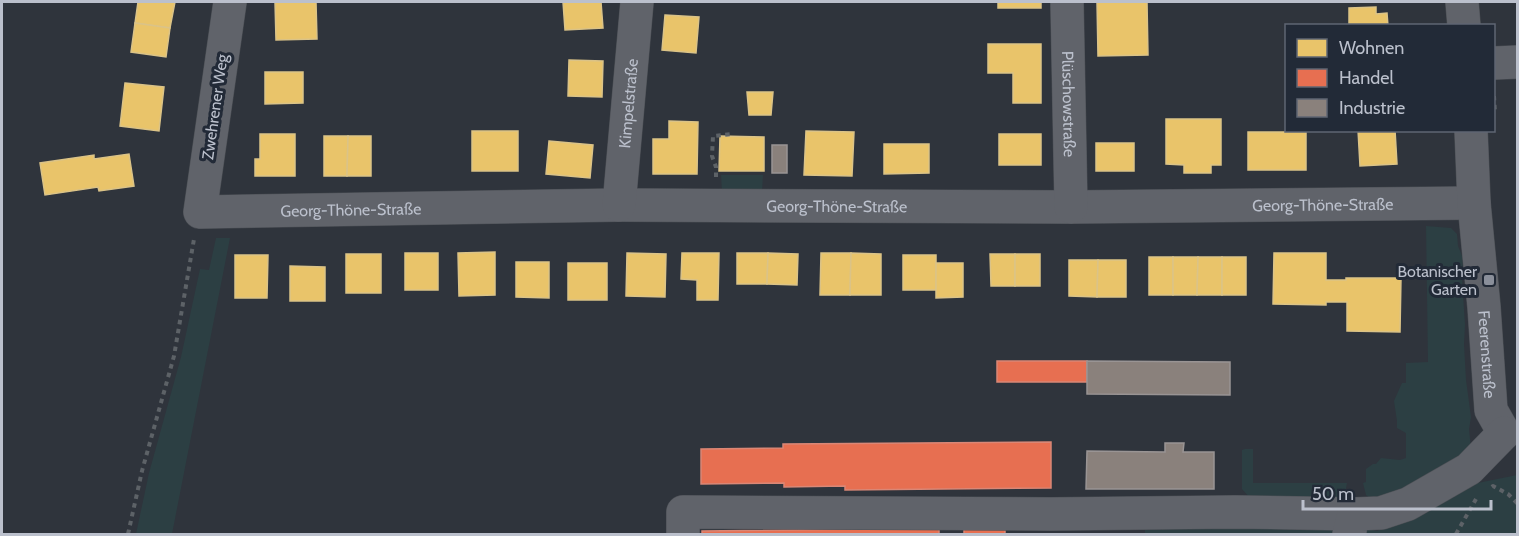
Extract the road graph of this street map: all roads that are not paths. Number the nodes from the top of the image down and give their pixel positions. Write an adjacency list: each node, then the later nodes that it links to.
1 (230, 2): 12 (street, Zwehrener Weg)
2 (637, 2): 10 (street, Kimpelstraße)
3 (1067, 2): 11 (street, Plüschowstraße)
4 (1462, 2): 5 (street)
5 (1464, 24)
6 (1518, 62): 7 (street)
7 (1495, 63)
8 (1471, 132): 9 (street, Feerenstraße)
9 (1474, 203): 11 (street, Georg-Thöne-Straße); 13 (street, Feerenstraße)
10 (618, 205): 11 (street, Georg-Thöne-Straße); 12 (street, Georg-Thöne-Straße)
11 (1071, 207)
12 (200, 212)
13 (1511, 433): 15 (street)
14 (1051, 514): 15 (street); 16 (street); 17 (street)
15 (1351, 524)
16 (683, 534)
17 (1018, 534)

